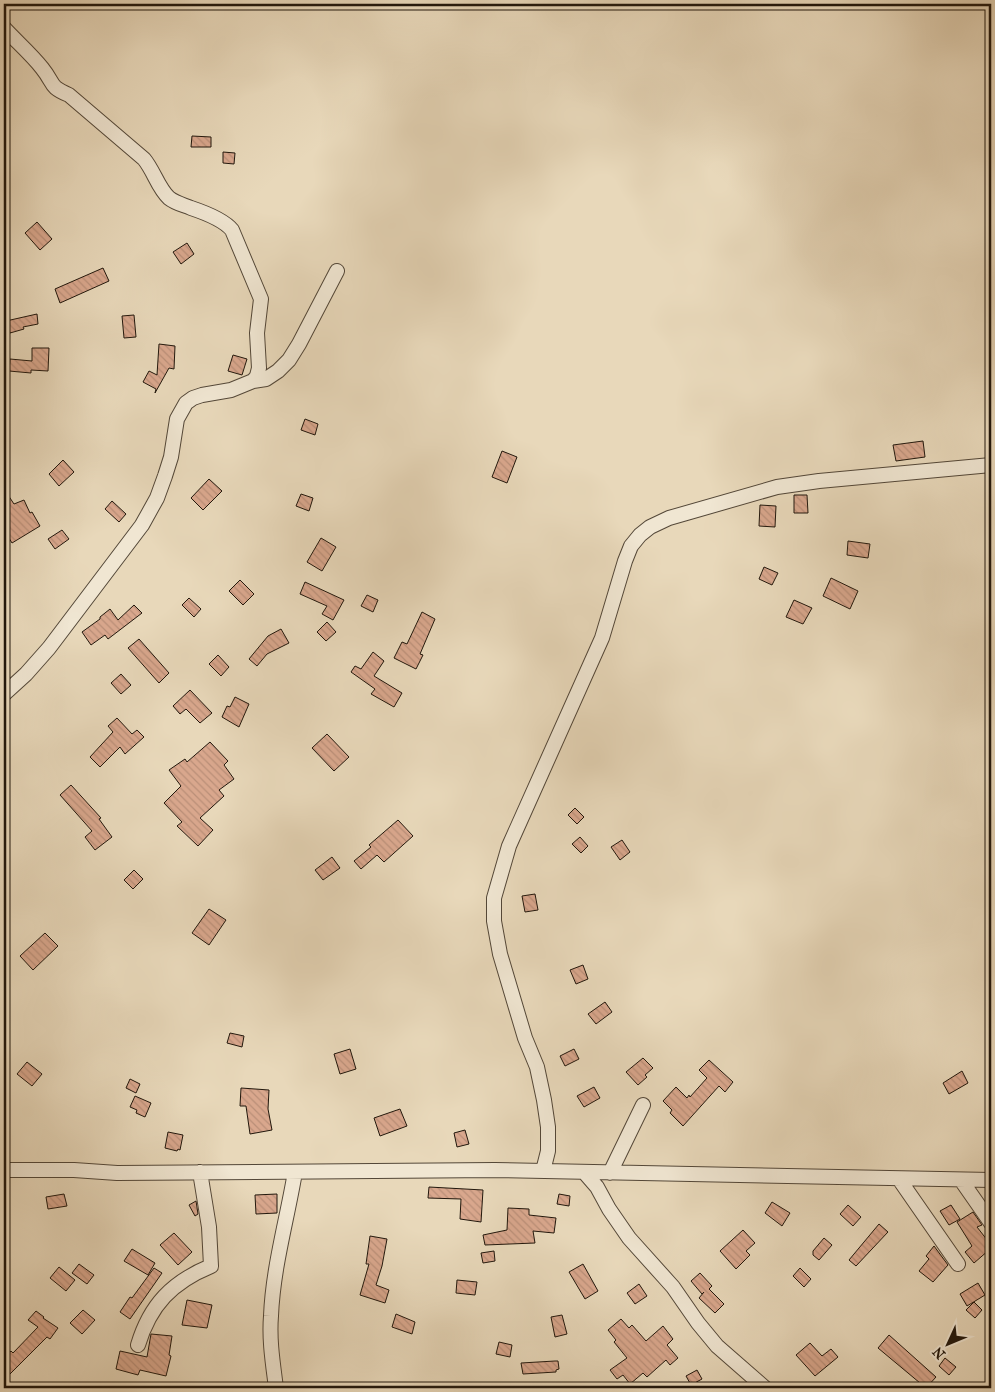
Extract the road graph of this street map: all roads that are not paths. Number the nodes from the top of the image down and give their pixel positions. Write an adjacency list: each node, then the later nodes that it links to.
1 (4, 28): 3 (street)
2 (337, 271): 3 (street)
3 (253, 381): 5 (street)
4 (991, 465): 8 (street)
5 (4, 694)
6 (643, 1105): 12 (street)
7 (4, 1170): 9 (street)
8 (543, 1171): 10 (street); 11 (street)
9 (200, 1172): 10 (street); 18 (street)
10 (296, 1172): 19 (street)
11 (584, 1172): 12 (street); 20 (street)
12 (610, 1173): 13 (street)
13 (899, 1178): 14 (street); 17 (street)
14 (961, 1180): 15 (street); 16 (street)
15 (991, 1180)
16 (991, 1223)
17 (958, 1264)
18 (138, 1345)
19 (276, 1388)
20 (765, 1388)

